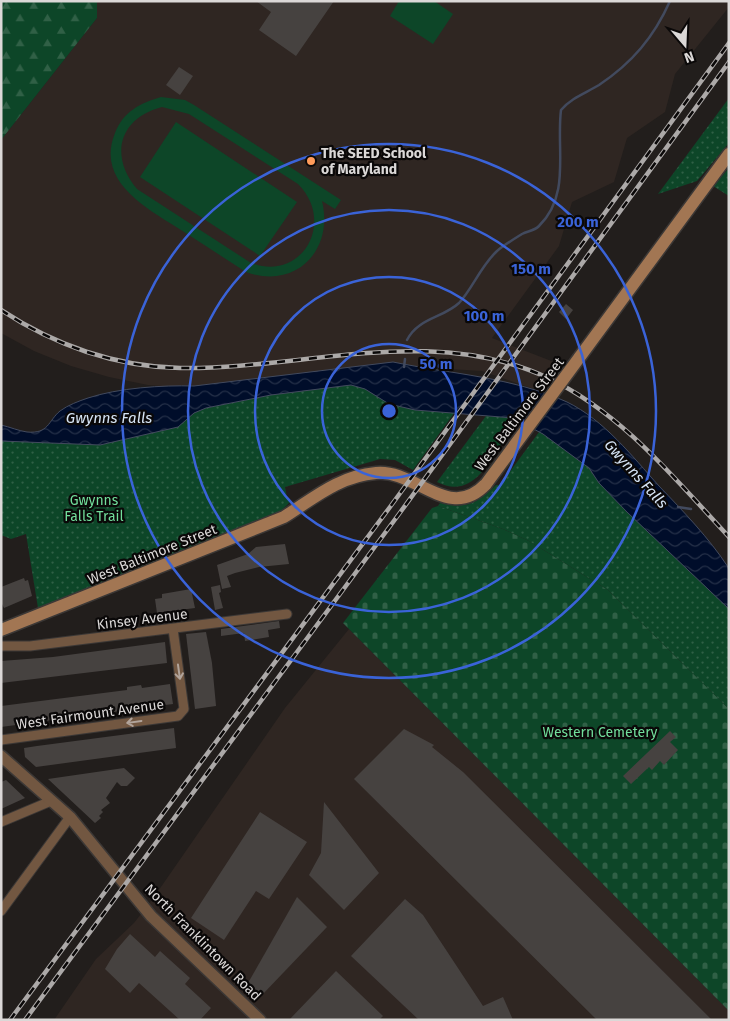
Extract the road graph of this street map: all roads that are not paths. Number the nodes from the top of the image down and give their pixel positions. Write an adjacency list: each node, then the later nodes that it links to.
1 (729, 154): 4 (main road, West Baltimore Street, bridge)
2 (287, 614): 3 (street, Kinsey Avenue)
3 (173, 629): 5 (street, Kinsey Avenue); 6 (street, West Fairmount Avenue, one-way to 6)
4 (1, 630)
5 (1, 646)
6 (1, 740)
7 (1, 756): 8 (street, North Franklintown Road)
8 (51, 801): 9 (street, North Franklintown Road); 10 (street)
9 (70, 818): 11 (street); 12 (street, North Franklintown Road)
10 (1, 822)
11 (1, 911)
12 (260, 1020)

